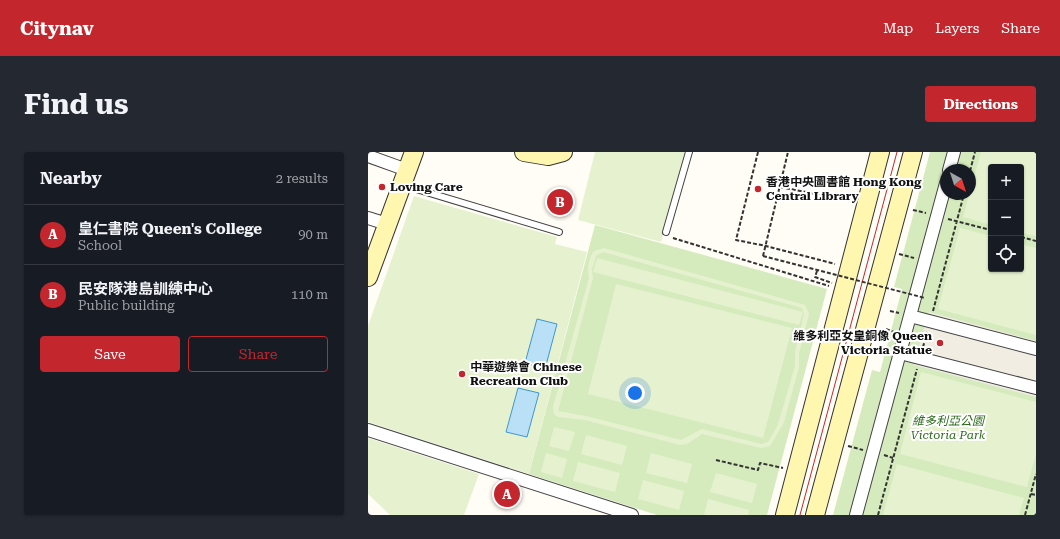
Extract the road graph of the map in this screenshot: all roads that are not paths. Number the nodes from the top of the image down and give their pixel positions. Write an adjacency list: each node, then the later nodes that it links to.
1 (414, 152): 10 (main road)
2 (524, 152): 3 (main road)
3 (563, 152)
4 (688, 152): 15 (lane)
5 (880, 152): 23 (main road)
6 (913, 152): 24 (main road)
7 (954, 152): 9 (street)
8 (369, 157): 10 (street)
9 (951, 164)
10 (404, 178): 13 (main road); 14 (lane)
11 (941, 200): 17 (street)
12 (368, 218): 13 (street)
13 (387, 224): 16 (main road)
14 (558, 232)
15 (667, 234)
16 (368, 276)
17 (910, 316): 18 (street); 19 (street)
18 (1036, 349)
19 (900, 352): 20 (street); 25 (street)
20 (1036, 388)
21 (368, 430): 22 (street)
22 (632, 515)
23 (785, 515)
24 (815, 515)
25 (856, 515)

